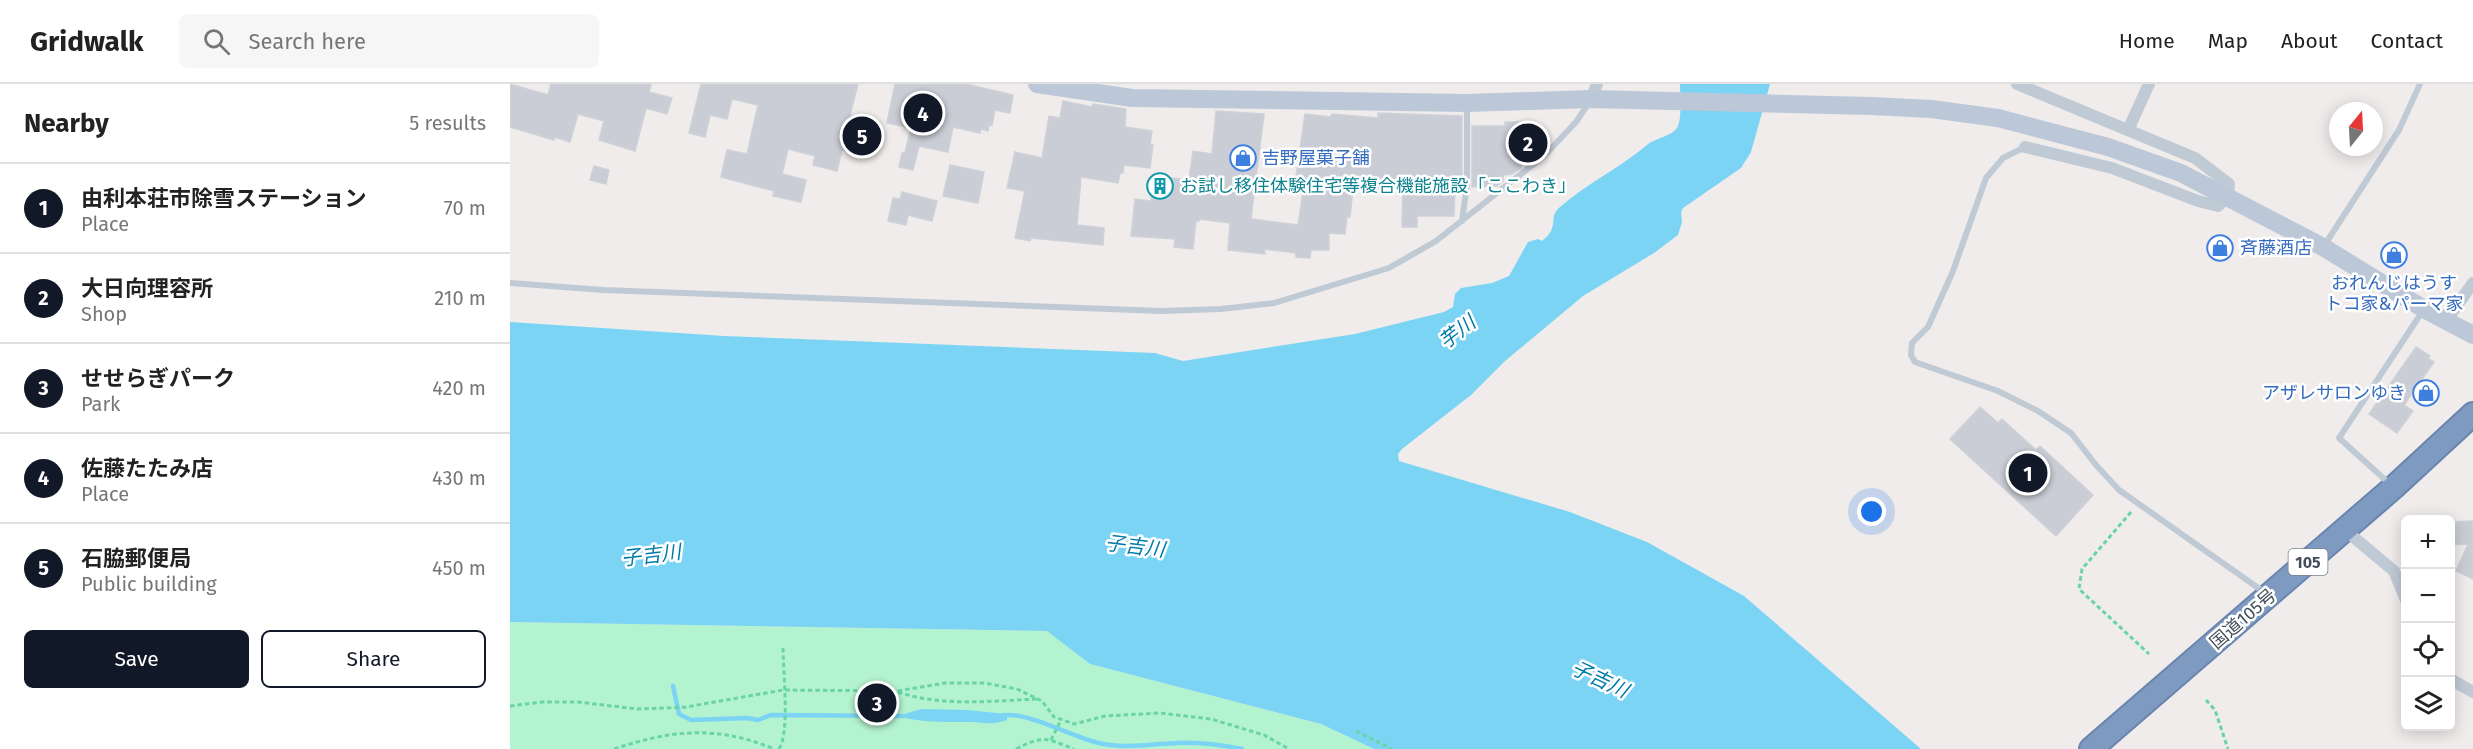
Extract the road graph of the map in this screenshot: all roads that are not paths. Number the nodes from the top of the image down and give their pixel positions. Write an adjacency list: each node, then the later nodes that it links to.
1 (1037, 84): 5 (street)
2 (2018, 84): 8 (street)
3 (2149, 84): 8 (street)
4 (2420, 84): 12 (lane)
5 (1094, 88): 7 (street)
6 (1594, 92): 7 (street); 10 (street); 11 (lane)
7 (1467, 104): 11 (lane)
8 (2128, 130): 10 (street)
9 (2025, 147): 10 (street); 22 (lane)
10 (2228, 196): 12 (street)
11 (1462, 221): 14 (lane)
12 (2323, 247): 15 (street)
13 (2473, 282): 16 (street)
14 (510, 283)
15 (2424, 309): 16 (street); 19 (lane)
16 (2446, 321): 17 (street)
17 (2473, 335)
18 (2473, 414): 19 (highway, 国道105号 / 105)
19 (2394, 487): 20 (highway, 国道105号 / 105)
20 (2345, 530): 21 (street); 22 (highway, 国道105号 / 105)
21 (2401, 588)
22 (2270, 596): 25 (highway, 国道105号 / 105)
23 (2455, 681): 24 (street)
24 (2473, 692)
25 (2091, 749)

